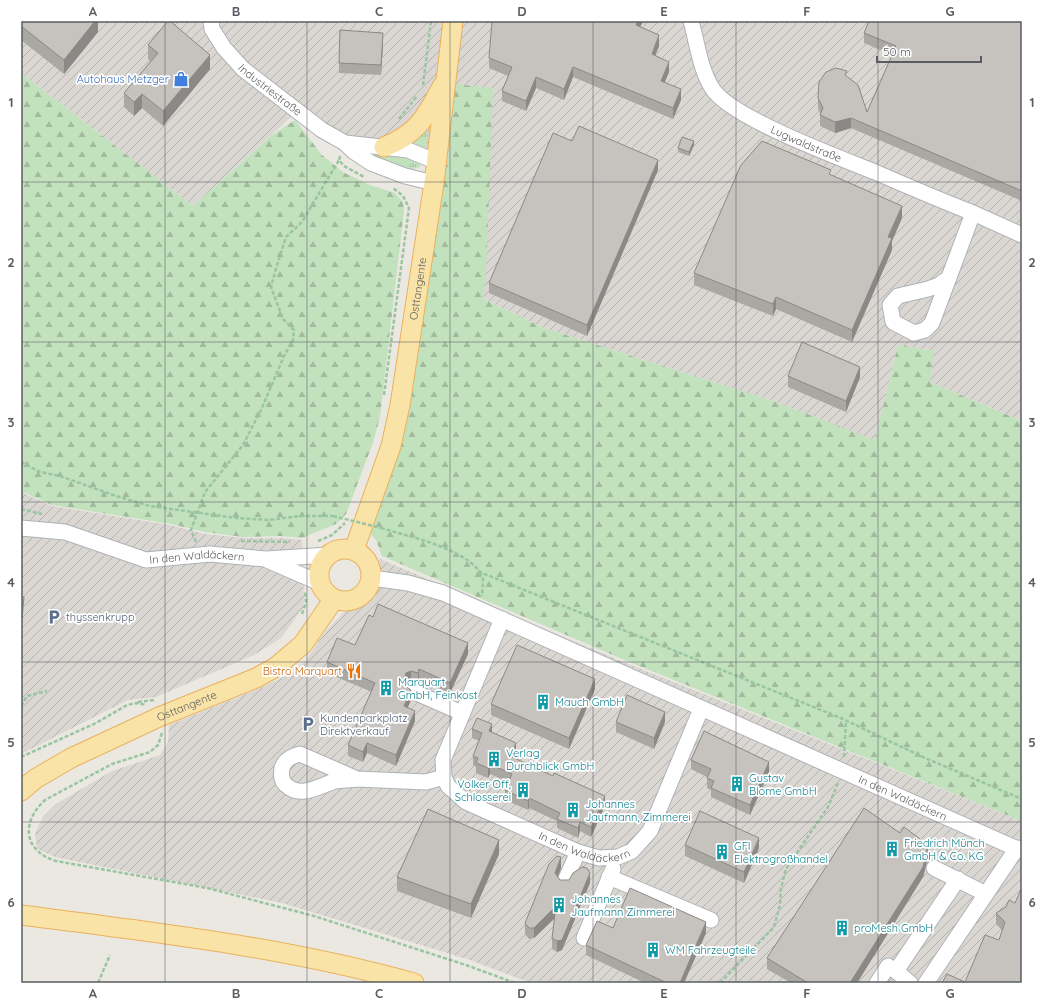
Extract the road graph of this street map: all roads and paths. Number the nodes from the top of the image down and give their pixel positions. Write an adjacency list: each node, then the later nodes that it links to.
1 (211, 21): 9 (street, Industriestraße)
2 (431, 21): 6 (path)
3 (453, 21): 5 (main road, Osttangente)
4 (691, 21): 16 (street, Lugwaldstraße)
5 (448, 75): 10 (main road); 12 (main road, Osttangente)
6 (423, 89)
7 (418, 94): 8 (path)
8 (396, 122)
9 (345, 143): 10 (street, Industriestraße); 11 (path); 14 (street, Industriestraße)
10 (384, 146): 12 (street, Industriestraße)
11 (339, 160): 13 (path); 21 (path)
12 (437, 162): 14 (main road, Osttangente)
13 (370, 179)
14 (434, 183): 27 (main road, Osttangente)
15 (391, 186): 19 (path)
16 (973, 213): 17 (street, Lugwaldstraße); 18 (street)
17 (1022, 235)
18 (948, 278)
19 (383, 400)
20 (21, 462): 21 (path)
21 (196, 512): 24 (path); 31 (path, bridge)
22 (350, 513): 26 (path)
23 (21, 528): 29 (street, In den Waldäckern)
24 (202, 541)
25 (237, 541): 28 (path)
26 (322, 548): 27 (main road); 28 (street, In den Waldäckern); 33 (main road)
27 (354, 550): 32 (main road)
28 (296, 557): 29 (street, In den Waldäckern)
29 (266, 559): 30 (street)
30 (294, 572): 33 (street); 36 (path)
31 (480, 572): 35 (path); 46 (path)
32 (372, 578): 34 (main road); 35 (street, In den Waldäckern)
33 (320, 583): 34 (main road)
34 (334, 599): 45 (main road, Osttangente)
35 (477, 608): 37 (street, In den Waldäckern)
36 (302, 615)
37 (502, 619): 43 (street, In den Waldäckern); 44 (street)
38 (47, 691): 42 (path)
39 (412, 691): 44 (street)
40 (160, 698): 41 (path)
41 (127, 705): 45 (path); 47 (path)
42 (21, 706)
43 (701, 708): 48 (street, In den Waldäckern); 55 (street, In den Waldäckern)
44 (462, 713): 49 (street)
45 (159, 717): 51 (main road, Osttangente); 68 (path)
46 (846, 722): 48 (path); 52 (path)
47 (21, 757)
48 (843, 772): 53 (street, In den Waldäckern); 69 (path)
49 (444, 777): 50 (street); 54 (street, In den Waldäckern)
50 (357, 779)
51 (21, 792)
52 (1022, 799)
53 (1019, 849): 60 (street, In den Waldäckern)
54 (578, 852): 55 (street, In den Waldäckern); 59 (street)
55 (618, 857): 57 (street)
56 (934, 868): 58 (street)
57 (609, 877): 62 (street); 63 (street)
58 (958, 879): 60 (street); 65 (street)
59 (564, 883)
60 (986, 894): 72 (street, In den Waldäckern)
61 (21, 915): 67 (main road)
62 (711, 920)
63 (584, 938)
64 (110, 955): 66 (path)
65 (896, 971): 70 (street); 71 (street)
66 (98, 983)
67 (414, 983)
68 (515, 983)
69 (720, 983)
70 (877, 983)
71 (910, 983)
72 (926, 983)

